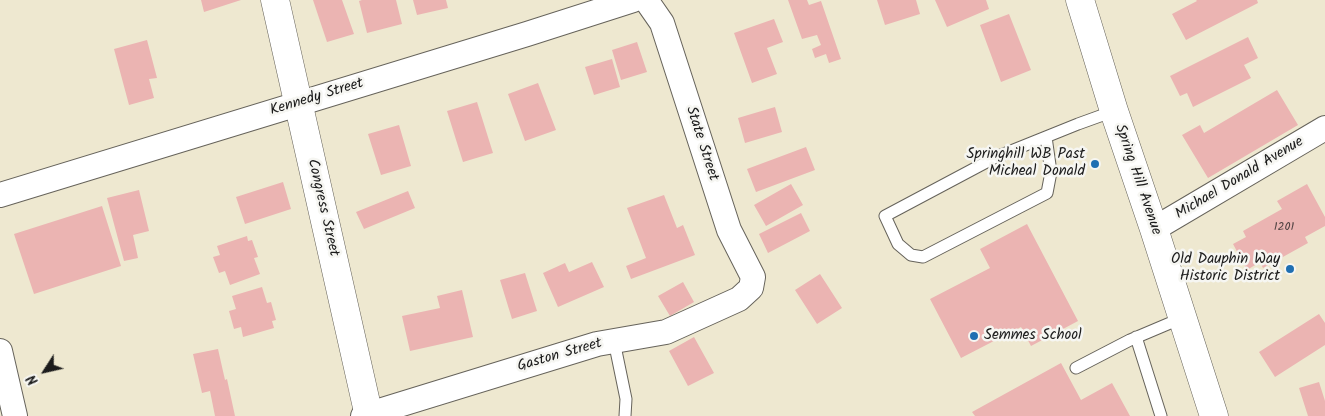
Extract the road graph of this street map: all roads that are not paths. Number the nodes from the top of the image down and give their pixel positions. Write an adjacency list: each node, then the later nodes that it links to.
1 (274, 0): 5 (main road, Congress Street)
2 (633, 0): 5 (street, Kennedy Street)
3 (646, 0): 11 (street, State Street)
4 (1080, 0): 6 (main road, Spring Hill Avenue)
5 (298, 104): 9 (street, Kennedy Street); 17 (main road, Congress Street)
6 (1114, 112): 8 (lane); 10 (main road, Spring Hill Avenue)
7 (1325, 128): 10 (street, Michael Donald Avenue)
8 (1046, 137): 8 (lane)
9 (0, 196)
10 (1154, 229): 12 (main road, Spring Hill Avenue)
11 (751, 288): 14 (street, Gaston Street)
12 (1182, 318): 13 (lane); 21 (main road, Spring Hill Avenue)
13 (1136, 337): 16 (lane); 20 (lane)
14 (614, 341): 17 (street, Gaston Street); 19 (lane)
15 (0, 351): 18 (street)
16 (1076, 368)
17 (367, 415)
18 (15, 416)
19 (624, 416)
20 (1160, 416)
21 (1214, 416)

